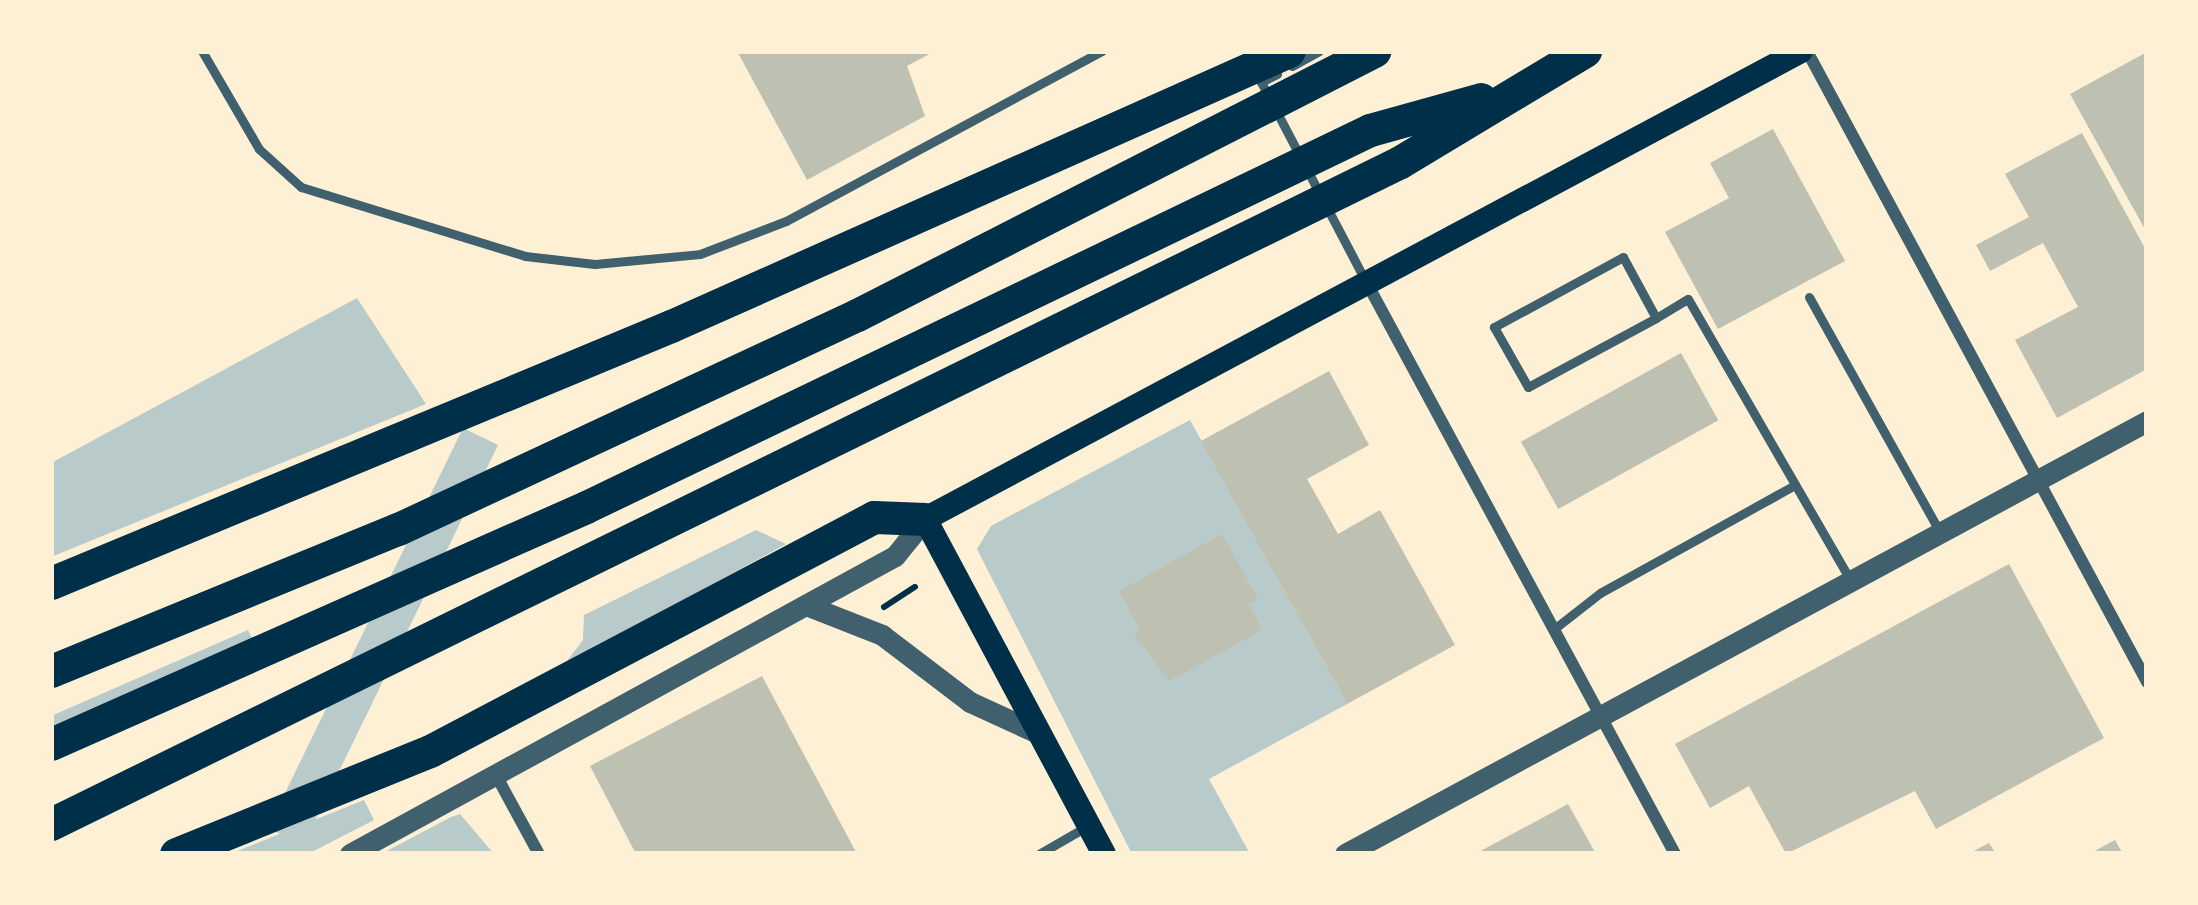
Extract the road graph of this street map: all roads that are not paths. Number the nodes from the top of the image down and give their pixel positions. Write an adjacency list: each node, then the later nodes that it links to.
1 (202, 51): 2 (lane)
2 (1102, 51)
3 (1289, 51): 18 (highway)
4 (1318, 51): 9 (lane)
5 (1375, 51): 21 (highway)
6 (1585, 51): 8 (highway)
7 (1804, 51): 9 (main road); 13 (street)
8 (1514, 89): 25 (highway); 27 (highway)
9 (1368, 285): 15 (main road); 20 (street)
10 (1808, 297): 16 (lane)
11 (1655, 318): 11 (lane); 14 (lane)
12 (2147, 422): 13 (street)
13 (2038, 479): 16 (street); 22 (street)
14 (1795, 484): 17 (lane); 20 (lane)
15 (925, 520): 19 (street); 24 (main road); 29 (highway)
16 (1940, 532): 17 (street)
17 (1851, 580): 23 (street)
18 (51, 583)
19 (806, 605): 24 (street); 26 (street)
20 (1554, 629): 23 (street)
21 (51, 670)
22 (2147, 682)
23 (1600, 716): 34 (street); 35 (street)
24 (1040, 734): 28 (main road)
25 (51, 744)
26 (496, 777): 30 (street); 31 (street)
27 (51, 824)
28 (1089, 825): 32 (lane); 33 (main road)
29 (176, 854)
30 (350, 854)
31 (539, 854)
32 (1039, 854)
33 (1104, 854)
34 (1345, 854)
35 (1676, 854)

